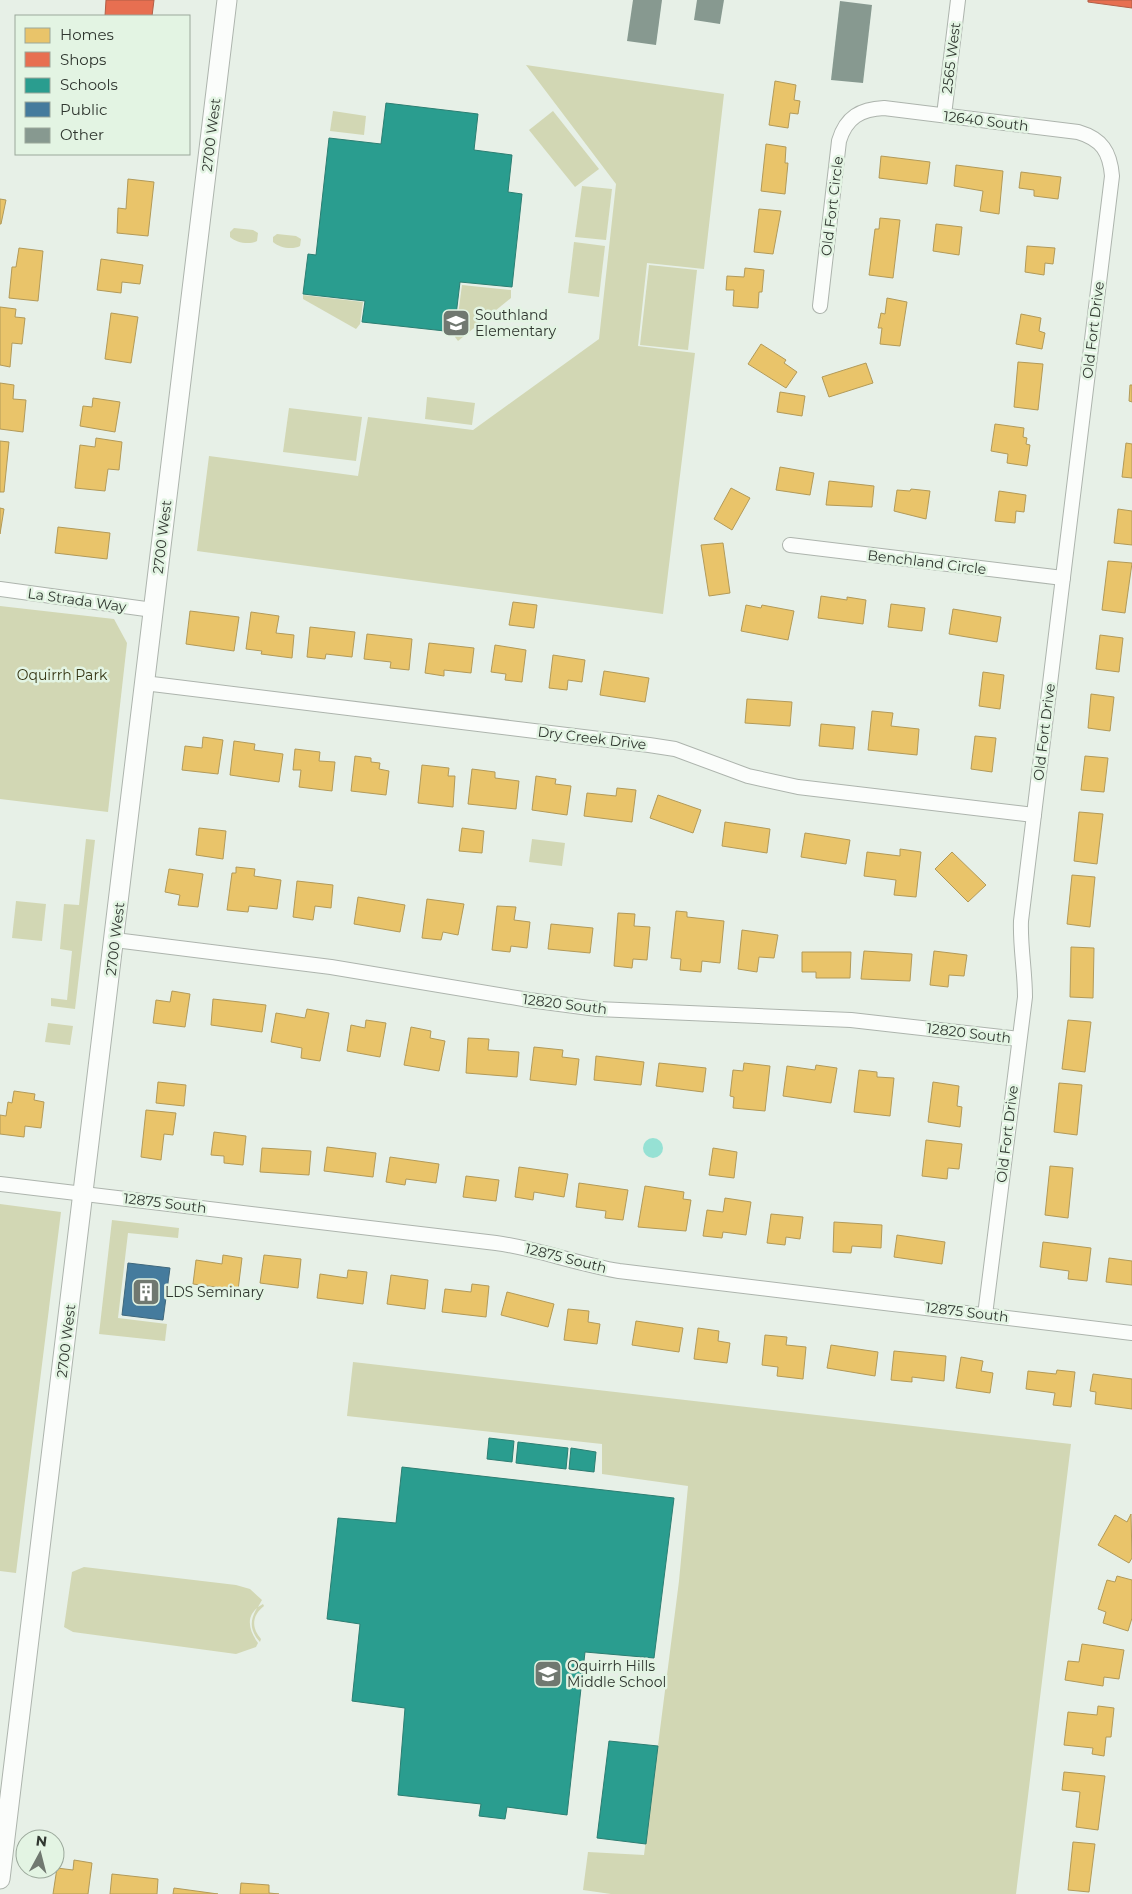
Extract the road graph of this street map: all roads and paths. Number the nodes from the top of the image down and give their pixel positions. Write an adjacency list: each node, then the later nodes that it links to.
1 (227, 0): 10 (main road, 2700 West)
2 (958, 0): 4 (street, 2565 West)
3 (859, 113): 4 (street, 12640 South); 6 (street, Old Fort Circle)
4 (944, 116): 5 (street, 12640 South)
5 (1107, 150): 8 (street, Old Fort Drive)
6 (820, 306)
7 (790, 545): 8 (street, Benchland Circle)
8 (1063, 578): 12 (street, Old Fort Drive)
9 (0, 589): 10 (street, La Strada Way)
10 (154, 610): 11 (main road, 2700 West)
11 (144, 683): 12 (street, Dry Creek Drive); 13 (main road, 2700 West)
12 (1034, 816): 14 (street, Old Fort Drive)
13 (115, 940): 14 (street, 12820 South); 16 (main road, 2700 West)
14 (1019, 1039): 17 (street, Old Fort Drive)
15 (0, 1184): 16 (street, 12875 South)
16 (84, 1193): 17 (street, 12875 South); 19 (main road, 2700 West)
17 (985, 1314): 18 (street, 12875 South)
18 (1132, 1333)
19 (0, 1878)

